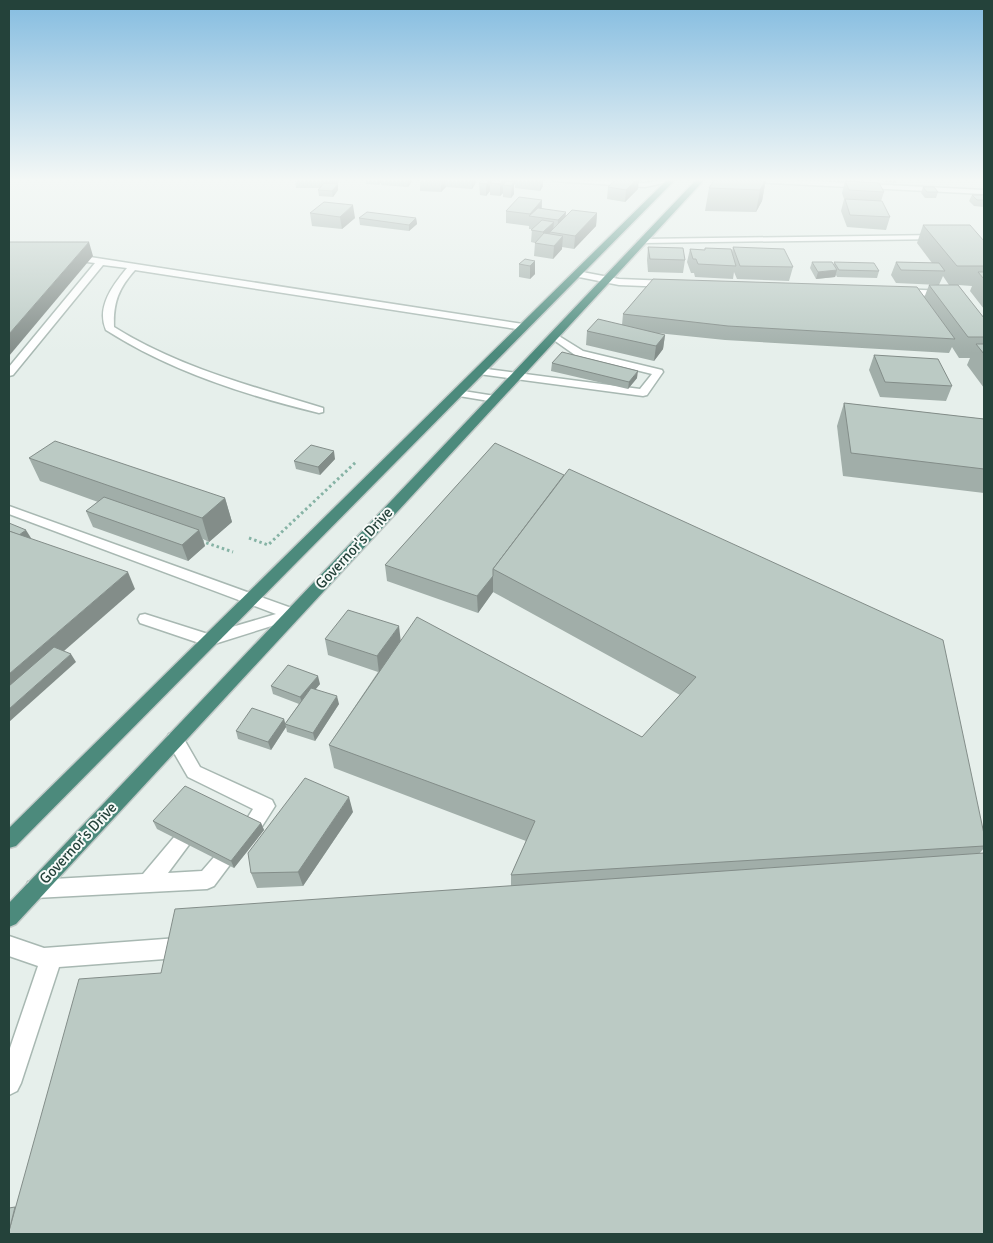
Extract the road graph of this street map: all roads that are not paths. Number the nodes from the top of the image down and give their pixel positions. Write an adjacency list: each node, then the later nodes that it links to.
1 (613, 237): 8 (highway)
2 (646, 237): 4 (highway, Governor's Drive)
3 (945, 237): 4 (street)
4 (642, 241): 9 (highway, Governor's Drive)
5 (90, 260): 6 (street)
6 (102, 262): 7 (street); 20 (street)
7 (134, 266): 13 (street); 26 (street)
8 (577, 274): 9 (street); 13 (highway)
9 (606, 280): 10 (street); 14 (highway, Governor's Drive)
10 (682, 284)
11 (890, 291): 12 (street)
12 (959, 300)
13 (523, 327): 19 (highway)
14 (554, 336): 15 (street); 22 (highway, Governor's Drive)
15 (579, 353): 16 (street); 17 (street)
16 (608, 360): 18 (street); 23 (street)
17 (570, 362)
18 (600, 369)
19 (479, 371): 22 (street); 24 (highway)
20 (9, 373)
21 (561, 373): 23 (street)
22 (514, 378): 23 (street); 25 (highway, Governor's Drive)
23 (552, 382)
24 (457, 393): 25 (street); 28 (highway)
25 (495, 399): 29 (highway, Governor's Drive)
26 (318, 410)
27 (9, 510): 28 (street)
28 (250, 599): 29 (street); 31 (highway)
29 (292, 614): 31 (street); 32 (highway, Governor's Drive)
30 (145, 619): 31 (street)
31 (208, 640): 34 (highway)
32 (175, 739): 33 (street); 38 (highway, Governor's Drive)
33 (252, 825)
34 (9, 840)
35 (182, 842): 37 (street)
36 (222, 862): 37 (street)
37 (148, 883): 38 (street)
38 (35, 890): 39 (highway, Governor's Drive)
39 (9, 917)
40 (9, 946): 42 (street)
41 (178, 948): 42 (street)
42 (52, 957): 43 (street)
43 (16, 1045): 44 (street)
44 (9, 1083)

